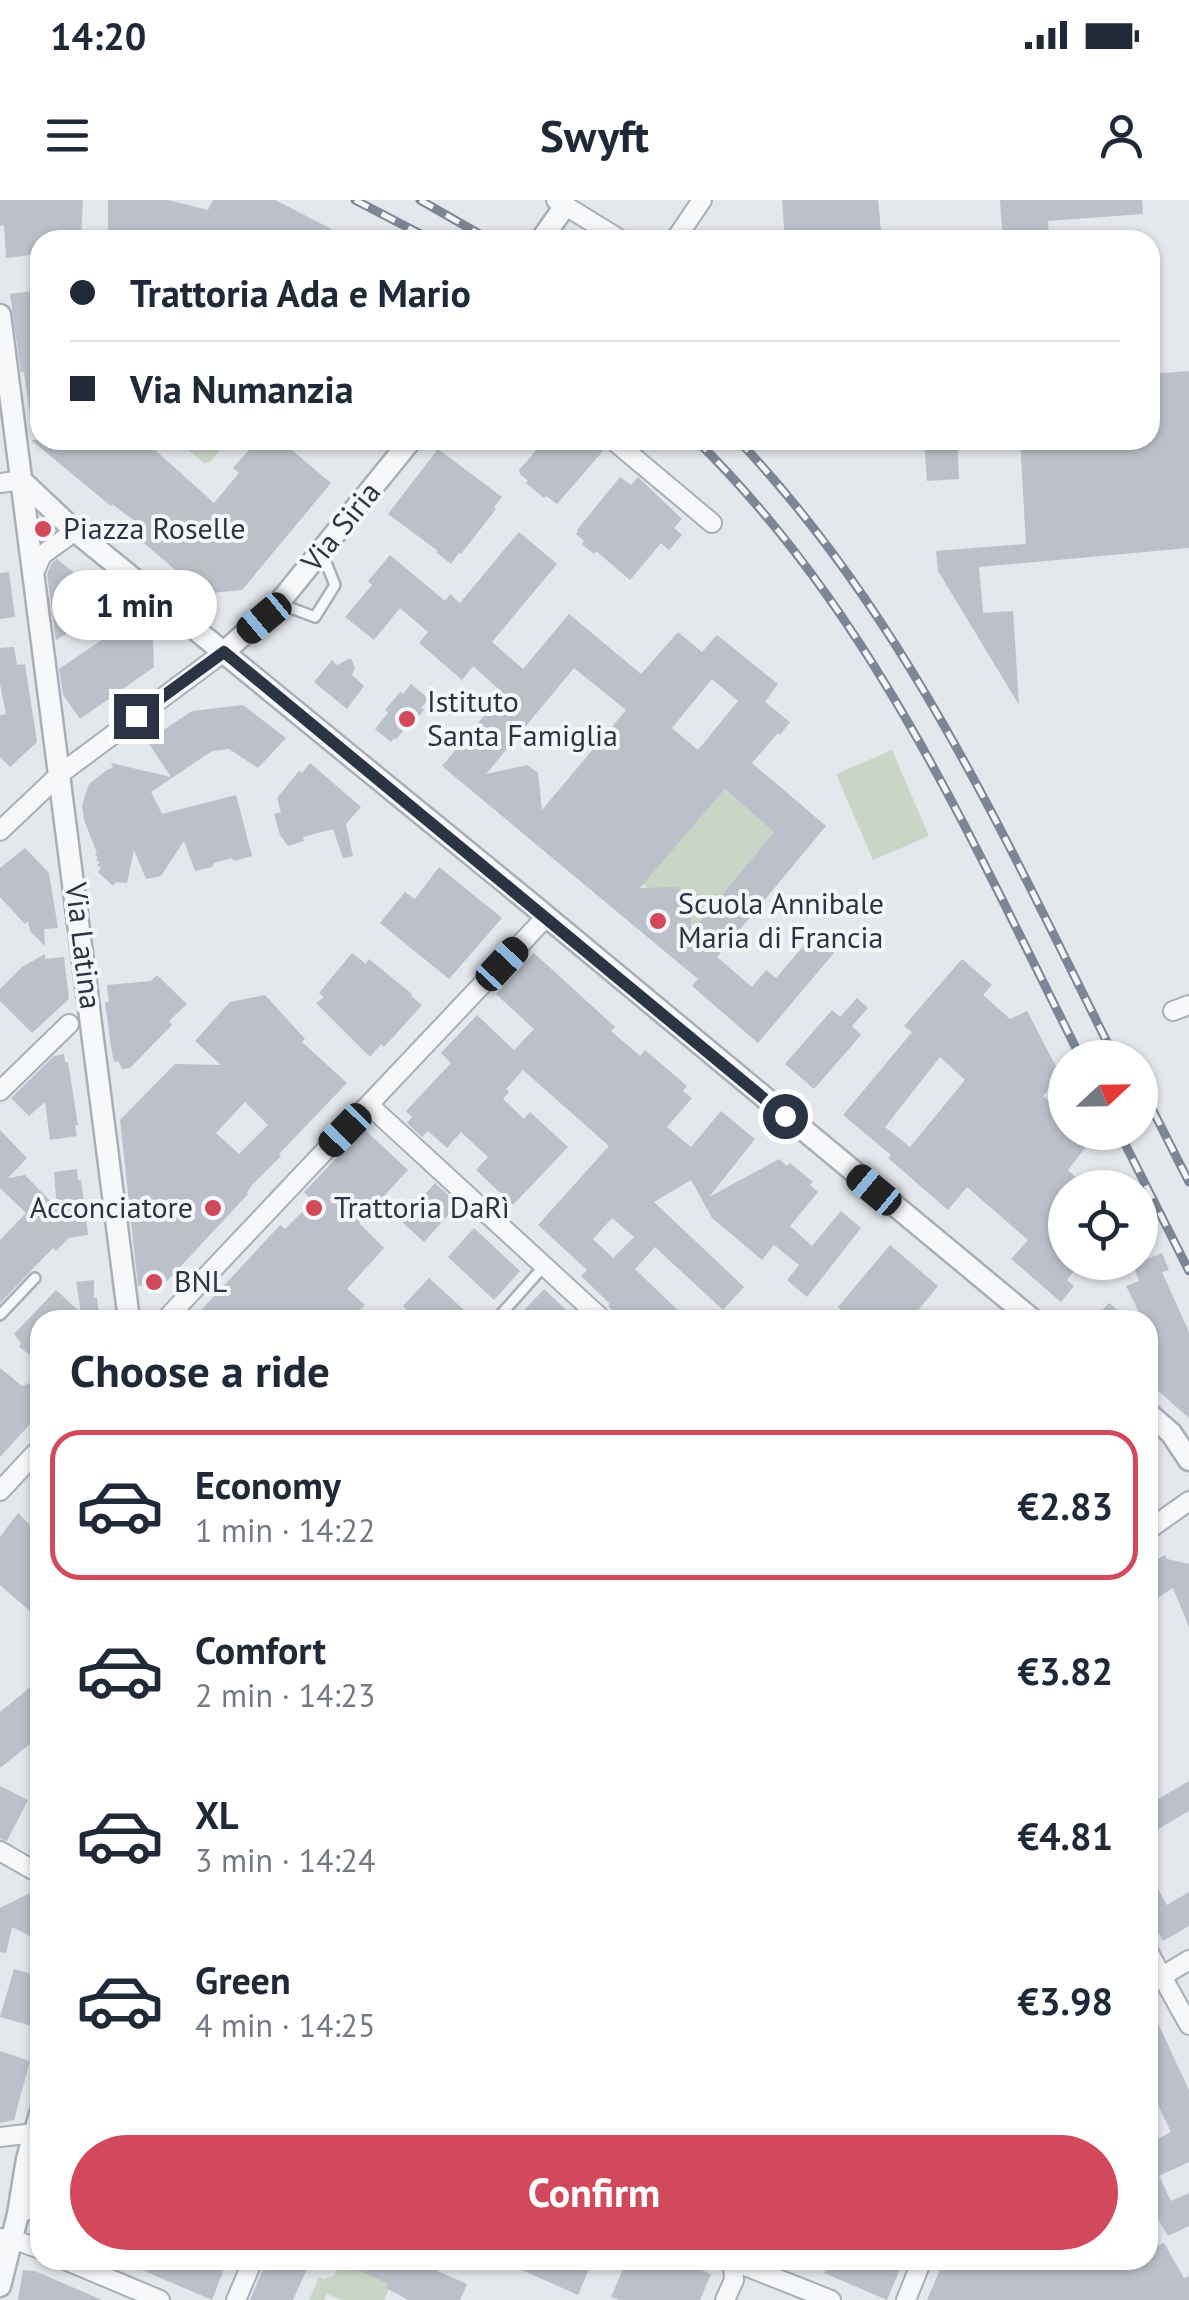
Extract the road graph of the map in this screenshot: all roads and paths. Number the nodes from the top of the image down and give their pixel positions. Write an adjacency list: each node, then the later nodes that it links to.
1 (702, 200): 5 (street)
2 (563, 202): 3 (street); 4 (street)
3 (548, 230)
4 (605, 230)
5 (682, 230)
6 (0, 315): 9 (street)
7 (403, 450): 12 (street, Via Siria)
8 (625, 450): 10 (street)
9 (10, 481): 11 (street); 13 (street)
10 (712, 523)
11 (75, 530): 13 (street); 15 (street)
12 (321, 551): 14 (street, Via Siria); 14 (lane)
13 (34, 573): 16 (street, Via Latina)
14 (278, 604): 15 (street, Via Siria)
15 (224, 652): 16 (street); 18 (street)
16 (60, 774): 17 (street); 24 (street, Via Latina)
17 (0, 832)
18 (546, 917): 21 (street); 28 (street)
19 (70, 1024): 20 (street)
20 (0, 1090)
21 (369, 1106): 22 (street); 25 (street)
22 (544, 1266): 26 (lane); 27 (street)
23 (34, 1278): 29 (lane)
24 (129, 1310)
25 (175, 1310)
26 (505, 1310)
27 (592, 1310)
28 (1020, 1310)
29 (0, 1315)
30 (1158, 1422): 32 (street)
31 (30, 1459): 33 (street)
32 (1189, 1460)
33 (0, 1491)
34 (1189, 1501): 35 (street)
35 (1158, 1524)
36 (0, 1851): 37 (street)
37 (30, 1868)
38 (1189, 1960): 39 (street)
39 (1158, 1978)
40 (1158, 1984): 41 (street)
41 (1189, 2025)
42 (30, 2126): 43 (street)
43 (0, 2137)
44 (30, 2148): 46 (street)
45 (30, 2209): 46 (street)
46 (18, 2214): 47 (street)
47 (6, 2239): 48 (street); 54 (street)
48 (30, 2247)
49 (89, 2270): 55 (street)
50 (249, 2270): 56 (street)
51 (733, 2270): 57 (street)
52 (757, 2270): 58 (street)
53 (918, 2270): 59 (street)
54 (0, 2286)
55 (160, 2300)
56 (236, 2300)
57 (725, 2300)
58 (831, 2300)
59 (906, 2300)

